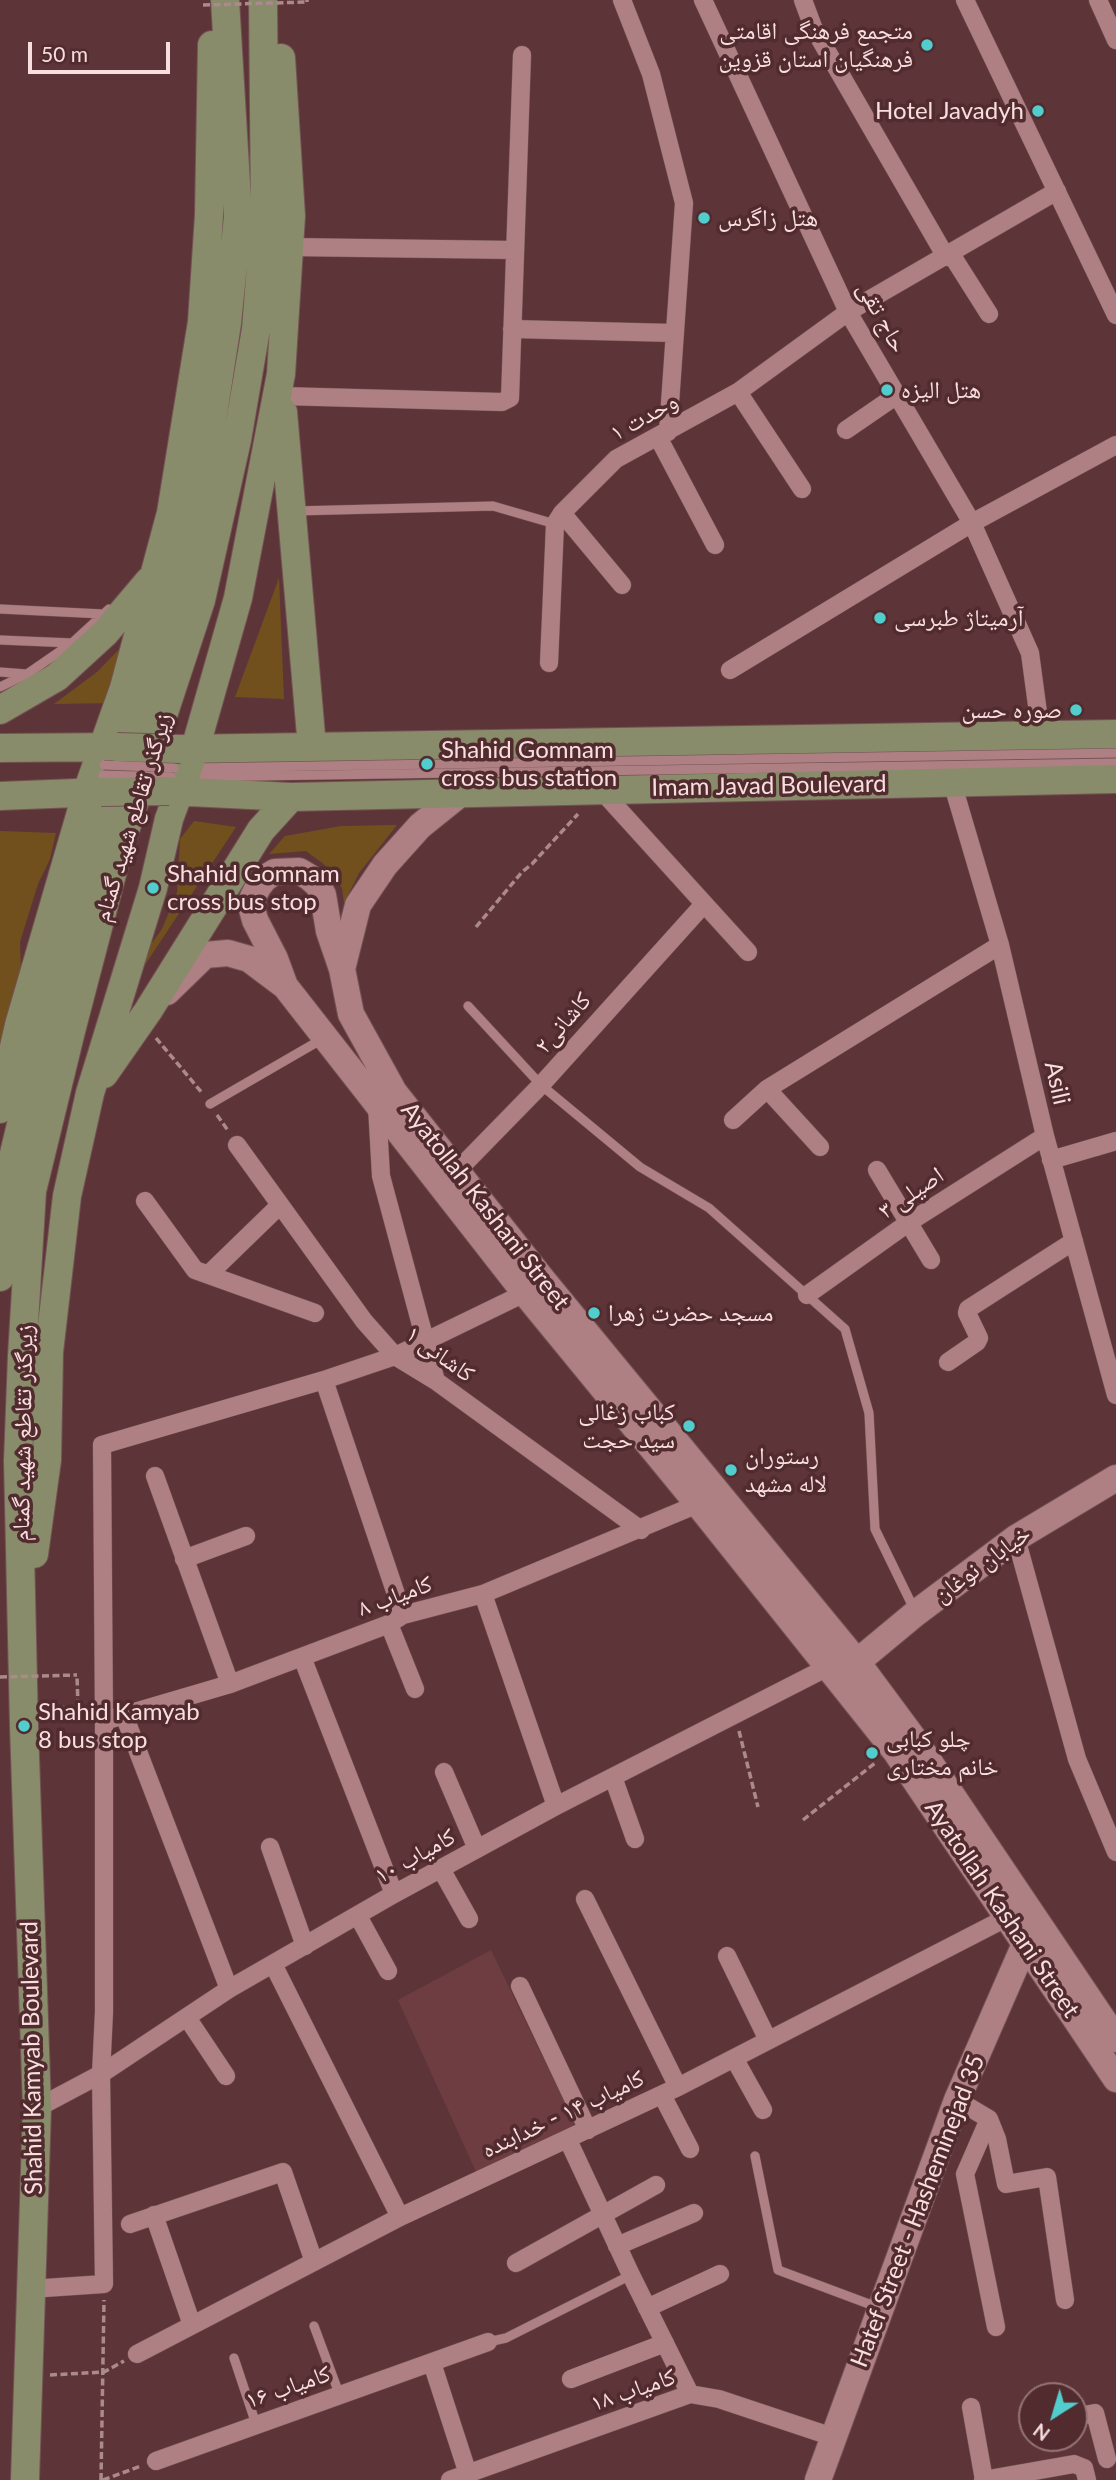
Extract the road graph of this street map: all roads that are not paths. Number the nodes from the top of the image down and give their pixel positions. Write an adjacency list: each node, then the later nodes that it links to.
1 (263, 0): 106 (main road, زیرگذر تقاطع شهید گمنام)
2 (272, 0): 12 (main road)
3 (622, 0): 19 (street)
4 (703, 0): 15 (street, حاج تقی)
5 (803, 0): 14 (street)
6 (965, 0): 11 (street)
7 (1098, 0): 9 (street)
8 (215, 2): 31 (main road); 85 (main road, زیرگذر تقاطع شهید گمنام)
9 (1116, 40)
10 (522, 55): 13 (street)
11 (1057, 191): 14 (street, وحدت ۱); 17 (street)
12 (289, 247): 13 (street); 20 (main road)
13 (514, 250): 18 (street)
14 (949, 255): 15 (street, وحدت ۱); 16 (street)
15 (848, 312): 21 (street, وحدت ۱); 22 (street, حاج تقی)
16 (989, 314)
17 (1116, 315)
18 (512, 329): 19 (street); 20 (street)
19 (674, 333): 24 (street)
20 (282, 385): 27 (main road); 50 (main road)
21 (738, 392): 24 (street, وحدت ۱); 26 (street)
22 (897, 396): 23 (street); 29 (street, حاج تقی)
23 (846, 430)
24 (663, 435): 28 (street, وحدت ۱); 30 (street)
25 (1116, 445): 29 (street)
26 (802, 489)
27 (290, 511): 28 (lane); 45 (main road)
28 (559, 518): 32 (street); 37 (street)
29 (972, 523): 38 (street); 44 (street, حاج تقی)
30 (715, 545)
31 (155, 573): 34 (lane); 42 (main road); 49 (main road)
32 (622, 585)
33 (0, 609): 34 (lane)
34 (103, 614): 36 (lane)
35 (0, 640): 36 (lane)
36 (72, 643): 40 (lane)
37 (549, 663)
38 (730, 670)
39 (0, 672): 40 (lane)
40 (27, 674): 41 (lane)
41 (0, 687)
42 (0, 710)
43 (1116, 734): 44 (main road, Imam Javad Boulevard)
44 (1041, 735): 45 (main road, Imam Javad Boulevard)
45 (312, 747): 50 (main road, Imam Javad Boulevard)
46 (0, 748): 49 (main road)
47 (1116, 753): 50 (lane)
48 (1116, 763): 50 (lane)
49 (101, 770): 50 (main road, Imam Javad Boulevard, bridge); 50 (main road, Imam Javad Boulevard, bridge); 55 (main road); 70 (main road)
50 (180, 771): 56 (main road, Imam Javad Boulevard); 67 (main road)
51 (1116, 779): 52 (main road, Imam Javad Boulevard)
52 (952, 782): 53 (main road, Imam Javad Boulevard); 58 (street, Asili)
53 (591, 790): 54 (main road, Imam Javad Boulevard); 57 (street)
54 (461, 793): 56 (main road, Imam Javad Boulevard); 60 (main road, Ayatollah Kashani Street)
55 (0, 796)
56 (291, 797): 63 (main road)
57 (704, 904): 59 (street); 65 (street, کاشانی۲)
58 (1000, 945): 66 (street); 72 (street, Asili)
59 (748, 952)
60 (342, 969): 61 (main road); 78 (main road, Ayatollah Kashani Street)
61 (285, 986): 63 (main road, Ayatollah Kashani Street); 64 (main road, Ayatollah Kashani Street)
62 (468, 1006): 65 (lane)
63 (145, 1016): 67 (main road)
64 (326, 1037): 68 (lane); 69 (main road, Ayatollah Kashani Street)
65 (541, 1085): 78 (street, کاشانی۲); 87 (lane)
66 (767, 1089): 71 (street); 75 (street)
67 (90, 1093): 106 (main road)
68 (210, 1104)
69 (377, 1106): 86 (main road, Ayatollah Kashani Street); 89 (street)
70 (0, 1109)
71 (733, 1120)
72 (1045, 1136): 76 (street, Asili); 81 (street, اصیلی ۳)
73 (1116, 1141): 76 (street)
74 (237, 1145): 80 (street, کاشانی ۱)
75 (820, 1147)
76 (1051, 1160): 82 (street, Asili)
77 (877, 1170): 81 (street)
78 (457, 1171): 108 (main road, Ayatollah Kashani Street)
79 (145, 1201): 84 (street)
80 (279, 1206): 84 (street); 91 (street, کاشانی ۱)
81 (908, 1223): 83 (street); 87 (street, اصیلی ۳)
82 (1074, 1241): 90 (street, Asili); 92 (street)
83 (931, 1261)
84 (210, 1273): 88 (street)
85 (0, 1278)
86 (525, 1293): 89 (street); 98 (main road, Ayatollah Kashani Street)
87 (807, 1295): 104 (lane)
88 (315, 1312)
89 (426, 1343): 91 (street); 94 (street)
90 (1110, 1347): 95 (street, Asili)
91 (395, 1356): 93 (street); 94 (street, کاشانی ۱)
92 (948, 1362)
93 (324, 1380): 105 (street); 113 (street)
94 (436, 1381): 99 (street, کاشانی ۱)
95 (1116, 1395)
96 (155, 1476): 102 (street)
97 (1116, 1478): 101 (main road, خیابان نوغان)
98 (698, 1504): 99 (street, کامیاب ۸); 109 (main road, Ayatollah Kashani Street)
99 (641, 1530): 103 (street, کامیاب ۸)
100 (247, 1536): 102 (street)
101 (1016, 1538): 104 (main road, خیابان نوغان); 120 (street)
102 (184, 1559): 110 (street)
103 (482, 1594): 105 (street, کامیاب ۸); 116 (street)
104 (916, 1613): 108 (main road, خیابان نوغان)
105 (396, 1619): 107 (street, کامیاب ۸); 111 (street)
106 (23, 1636): 143 (main road, Shahid Kamyab Boulevard)
107 (302, 1657): 110 (street, کامیاب ۸); 122 (street)
108 (857, 1662): 127 (main road, Ayatollah Kashani Street)
109 (828, 1667): 115 (street, کامیاب ۱۰); 125 (main road, Ayatollah Kashani Street)
110 (230, 1684): 112 (street, کامیاب ۸)
111 (415, 1689)
112 (124, 1715): 113 (street, کامیاب ۸); 133 (street)
113 (104, 1721): 138 (street)
114 (444, 1772): 119 (street)
115 (613, 1777): 116 (street, کامیاب ۱۰); 117 (street)
116 (556, 1806): 119 (street, کامیاب ۱۰)
117 (635, 1839)
118 (270, 1847): 128 (street)
119 (477, 1849): 121 (street, کامیاب ۱۰)
120 (1116, 1852)
121 (441, 1869): 122 (street, کامیاب ۱۰); 126 (street)
122 (394, 1895): 124 (street, کامیاب ۱۰)
123 (585, 1899): 141 (street)
124 (358, 1916): 128 (street, کامیاب ۱۰); 131 (street)
125 (1008, 1917): 127 (main road, Ayatollah Kashani Street); 136 (street, کامیاب ۱۴ - خدابنده)
126 (469, 1919)
127 (1034, 1938): 135 (main road, Ayatollah Kashani Street); 140 (main road, Ayatollah Kashani Street); 142 (main road, Hatef Street - Hasheminejad 35)
128 (305, 1945): 130 (street, کامیاب ۱۰)
129 (727, 1956): 136 (street)
130 (273, 1964): 133 (street, کامیاب ۱۰); 154 (street)
131 (388, 1971)
132 (520, 1986): 146 (street)
133 (229, 1989): 134 (street, کامیاب ۱۰)
134 (188, 2019): 138 (street, کامیاب ۱۰); 139 (street)
135 (1116, 2039)
136 (768, 2040): 137 (street, کامیاب ۱۴ - خدابنده)
137 (734, 2058): 141 (street, کامیاب ۱۴ - خدابنده); 144 (street)
138 (101, 2074): 143 (street, کامیاب ۱۰); 161 (street)
139 (226, 2076)
140 (1116, 2079)
141 (670, 2091): 146 (street, کامیاب ۱۴ - خدابنده); 148 (street)
142 (957, 2100): 145 (street); 164 (main road, Hatef Street - Hasheminejad 35)
143 (37, 2108): 161 (main road, Shahid Kamyab Boulevard)
144 (763, 2110)
145 (989, 2119): 162 (street); 167 (street)
146 (588, 2130): 147 (street, کامیاب ۱۴ - خدابنده)
147 (568, 2140): 151 (street); 154 (street, کامیاب ۱۴ - خدابنده)
148 (690, 2148)
149 (755, 2156): 164 (lane)
150 (656, 2185): 151 (street)
151 (602, 2213): 156 (street); 158 (street)
152 (694, 2213): 156 (street)
153 (154, 2215): 155 (street); 157 (street); 165 (street)
154 (400, 2217): 157 (street, کامیاب ۱۴ - خدابنده)
155 (130, 2224)
156 (617, 2246): 160 (street)
157 (314, 2262): 165 (street, کامیاب ۱۴ - خدابنده)
158 (516, 2263)
159 (720, 2274): 163 (street)
160 (631, 2275): 163 (street); 168 (lane)
161 (30, 2289): 184 (main road, Shahid Kamyab Boulevard)
162 (1065, 2300)
163 (647, 2308): 169 (street)
164 (882, 2308): 179 (main road, Hatef Street - Hasheminejad 35)
165 (192, 2325): 170 (street, کامیاب ۱۴ - خدابنده)
166 (314, 2326): 175 (lane)
167 (996, 2327)
168 (488, 2343): 172 (street, کامیاب ۱۶)
169 (665, 2343): 173 (street); 174 (street)
170 (137, 2354)
171 (234, 2358): 178 (lane)
172 (432, 2363): 175 (street, کامیاب ۱۶); 182 (street)
173 (571, 2379)
174 (690, 2394): 179 (street, کامیاب ۱۸); 182 (street, کامیاب ۱۸)
175 (340, 2396): 178 (street, کامیاب ۱۶)
176 (971, 2407): 187 (street)
177 (1088, 2414): 180 (street)
178 (256, 2424): 181 (street, کامیاب ۱۶)
179 (833, 2437): 186 (main road, Hatef Street - Hasheminejad 35)
180 (1112, 2458): 183 (street)
181 (156, 2461)
182 (468, 2474): 185 (street, کامیاب ۱۸)
183 (1085, 2474): 187 (street)
184 (25, 2480)
185 (450, 2480)
186 (818, 2480)
187 (984, 2480)

